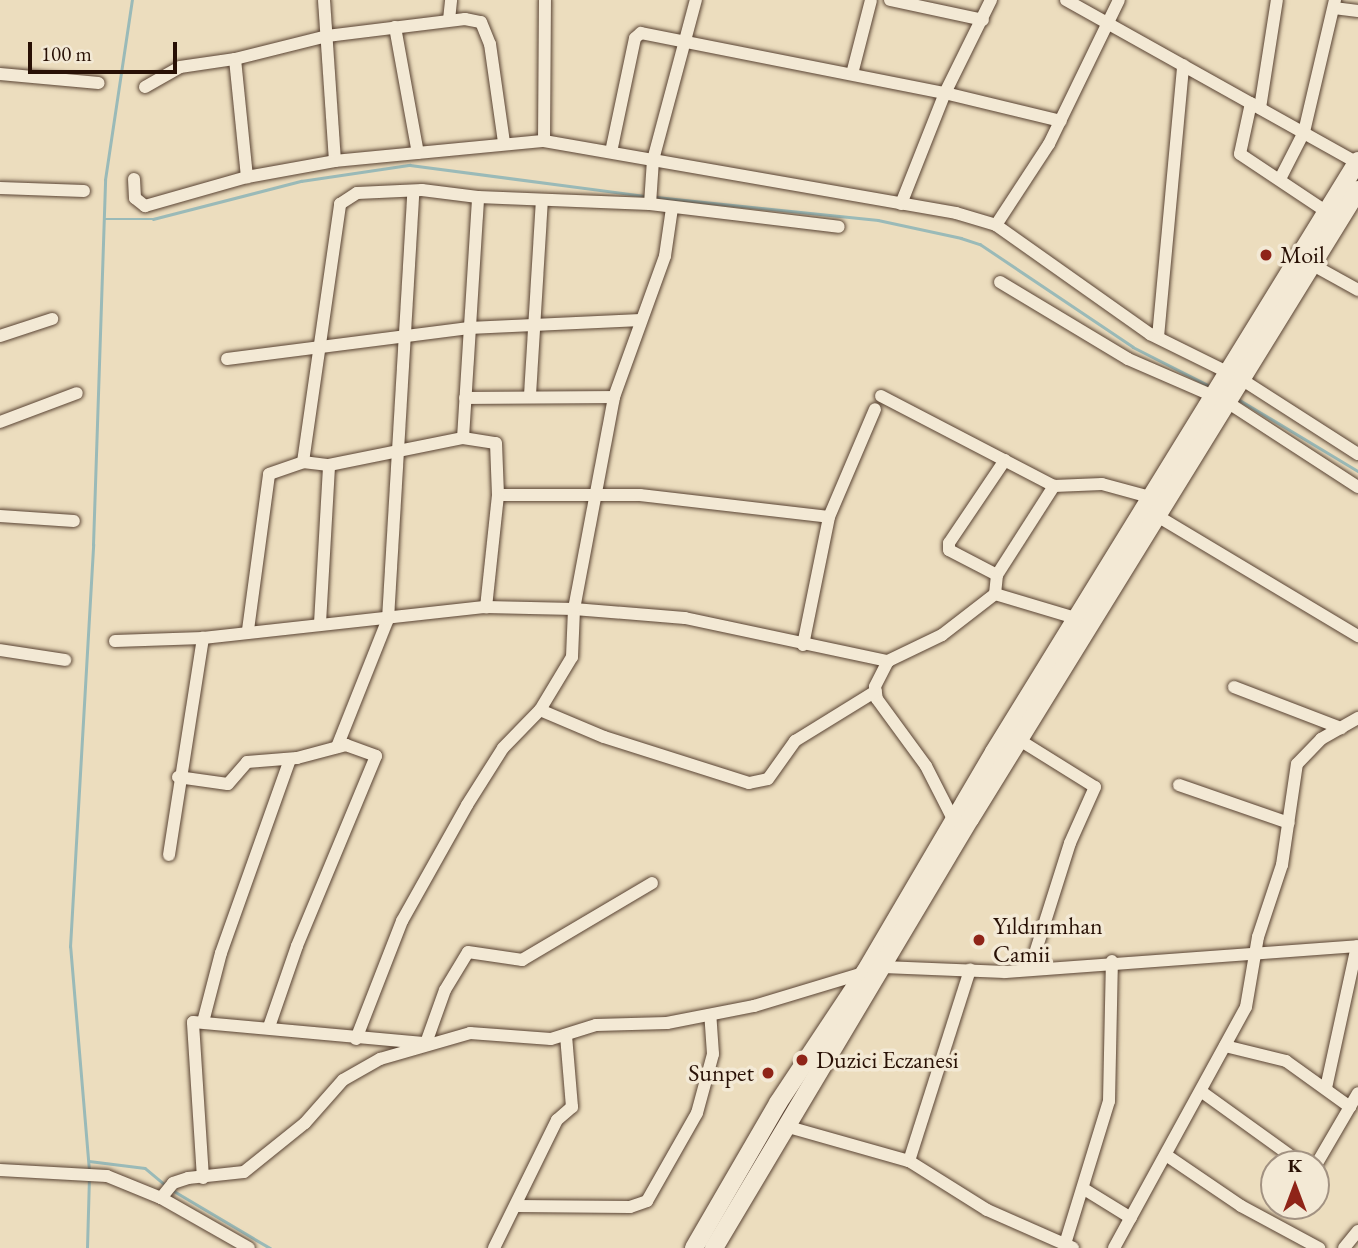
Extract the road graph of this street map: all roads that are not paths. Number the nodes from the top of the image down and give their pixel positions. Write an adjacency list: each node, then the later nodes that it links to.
1 (324, 0): 17 (street)
2 (451, 0): 13 (street)
3 (545, 0): 29 (street)
4 (696, 0): 18 (street)
5 (871, 0): 22 (street)
6 (890, 0): 14 (street)
7 (991, 0): 14 (street)
8 (1066, 0): 15 (street)
9 (1119, 0): 15 (street)
10 (1277, 0): 26 (street)
11 (1334, 4): 12 (street); 28 (street)
12 (1358, 11)
13 (449, 20): 16 (street); 30 (street)
14 (983, 20): 25 (street)
15 (1110, 25): 20 (street); 27 (street)
16 (395, 27): 17 (street); 32 (street)
17 (327, 36): 19 (street); 34 (street)
18 (684, 40): 22 (street); 31 (street); 33 (street)
19 (235, 59): 24 (street); 36 (street)
20 (1182, 65): 26 (street); 60 (street)
21 (0, 74): 23 (street)
22 (852, 74): 25 (street)
23 (99, 83)
24 (145, 87)
25 (945, 93): 27 (street); 46 (street)
26 (1255, 105): 28 (street); 38 (street)
27 (1061, 121): 49 (street)
28 (1304, 132): 35 (street); 38 (street)
29 (544, 141): 30 (street); 31 (street)
30 (504, 142): 32 (street)
31 (611, 152): 33 (street)
32 (418, 153): 34 (street)
33 (653, 160): 44 (street); 46 (street)
34 (335, 161): 36 (street)
35 (1358, 162): 48 (main road)
36 (247, 177): 37 (street)
37 (134, 179)
38 (1280, 179): 48 (street)
39 (0, 188): 41 (street)
40 (1358, 190): 51 (main road)
41 (83, 191)
42 (413, 192): 43 (street); 59 (street); 61 (street)
43 (478, 197): 45 (street); 57 (street)
44 (651, 198): 45 (street); 47 (street)
45 (542, 200): 56 (street)
46 (901, 204): 49 (street)
47 (672, 208): 50 (street); 55 (street)
48 (1327, 212): 63 (main road)
49 (996, 225): 60 (street)
50 (839, 227)
51 (1311, 264): 53 (street); 63 (main road)
52 (1000, 282): 63 (street)
53 (1358, 290)
54 (52, 319): 58 (street)
55 (640, 320): 56 (street); 67 (street)
56 (537, 323): 57 (street); 65 (street)
57 (469, 328): 59 (street); 68 (street)
58 (0, 336)
59 (402, 336): 61 (street); 72 (street)
60 (1158, 337): 63 (street)
61 (319, 346): 62 (street); 75 (street)
62 (227, 359)
63 (1226, 389): 73 (street); 78 (street); 81 (main road); 84 (main road)
64 (76, 393): 70 (street)
65 (530, 395): 67 (street); 68 (street)
66 (881, 396): 74 (street)
67 (614, 397): 80 (street)
68 (465, 398): 71 (street)
69 (874, 409): 83 (street)
70 (0, 422)
71 (463, 438): 72 (street); 79 (street)
72 (397, 448): 76 (street); 91 (street)
73 (1358, 454)
74 (1005, 460): 77 (street); 86 (street)
75 (303, 462): 76 (street); 93 (street)
76 (330, 465): 92 (street)
77 (1054, 486): 81 (street); 86 (street)
78 (1358, 488)
79 (498, 495): 80 (street); 88 (street)
80 (593, 496): 83 (street); 89 (street)
81 (1150, 497): 90 (main road)
82 (0, 516): 85 (street)
83 (829, 517): 97 (street)
84 (1158, 517): 94 (street); 106 (main road)
85 (74, 521)
86 (997, 575): 87 (street)
87 (995, 594): 90 (street); 100 (street)
88 (486, 607): 89 (street); 91 (street)
89 (574, 609): 97 (street); 103 (street)
90 (1075, 618): 111 (main road)
91 (388, 619): 92 (street); 107 (street)
92 (320, 623): 93 (street)
93 (248, 629): 95 (street)
94 (1358, 636)
95 (203, 638): 96 (street); 109 (street)
96 (115, 641)
97 (803, 645): 100 (street)
98 (0, 650): 99 (street)
99 (65, 660)
100 (888, 661): 102 (street)
101 (1234, 687): 105 (street)
102 (876, 691): 103 (street); 111 (street)
103 (540, 710): 126 (street)
104 (1358, 718): 105 (street)
105 (1340, 728): 112 (street)
106 (1021, 741): 118 (main road); 119 (street)
107 (337, 747): 108 (street); 124 (street)
108 (290, 759): 109 (street); 123 (street)
109 (178, 777): 113 (street)
110 (1179, 785): 112 (street)
111 (954, 821): 121 (main road)
112 (1289, 823): 116 (street)
113 (169, 855)
114 (652, 883): 127 (street)
115 (1357, 946): 116 (street); 129 (street)
116 (1258, 952): 117 (street); 128 (street)
117 (1112, 961): 119 (street); 140 (street)
118 (883, 967): 120 (street); 121 (street); 133 (main road)
119 (1030, 969): 120 (street)
120 (970, 970): 137 (street)
121 (865, 972): 122 (street); 148 (main road)
122 (710, 1015): 125 (street); 142 (street)
123 (203, 1022): 124 (street); 139 (street)
124 (269, 1027): 126 (street)
125 (566, 1035): 127 (street); 142 (street)
126 (356, 1039): 127 (street)
127 (426, 1044): 139 (street)
128 (1226, 1046): 129 (street); 130 (street)
129 (1326, 1088): 132 (street)
130 (1202, 1092): 134 (street); 136 (street)
131 (1358, 1093): 132 (street)
132 (1350, 1107): 135 (street)
133 (785, 1126): 137 (street); 149 (main road)
134 (1283, 1150)
135 (1325, 1150)
136 (1166, 1155): 143 (street); 151 (street)
137 (909, 1161): 145 (street)
138 (0, 1170): 141 (street)
139 (203, 1178): 141 (street)
140 (1084, 1189): 143 (street); 145 (street)
141 (167, 1191): 146 (street)
142 (516, 1206): 147 (street)
143 (1131, 1218): 150 (street)
144 (1358, 1231): 152 (street)
145 (1069, 1246)
146 (249, 1248)
147 (494, 1248)
148 (694, 1248)
149 (714, 1248)
150 (1114, 1248)
151 (1319, 1248)
152 (1344, 1248)

